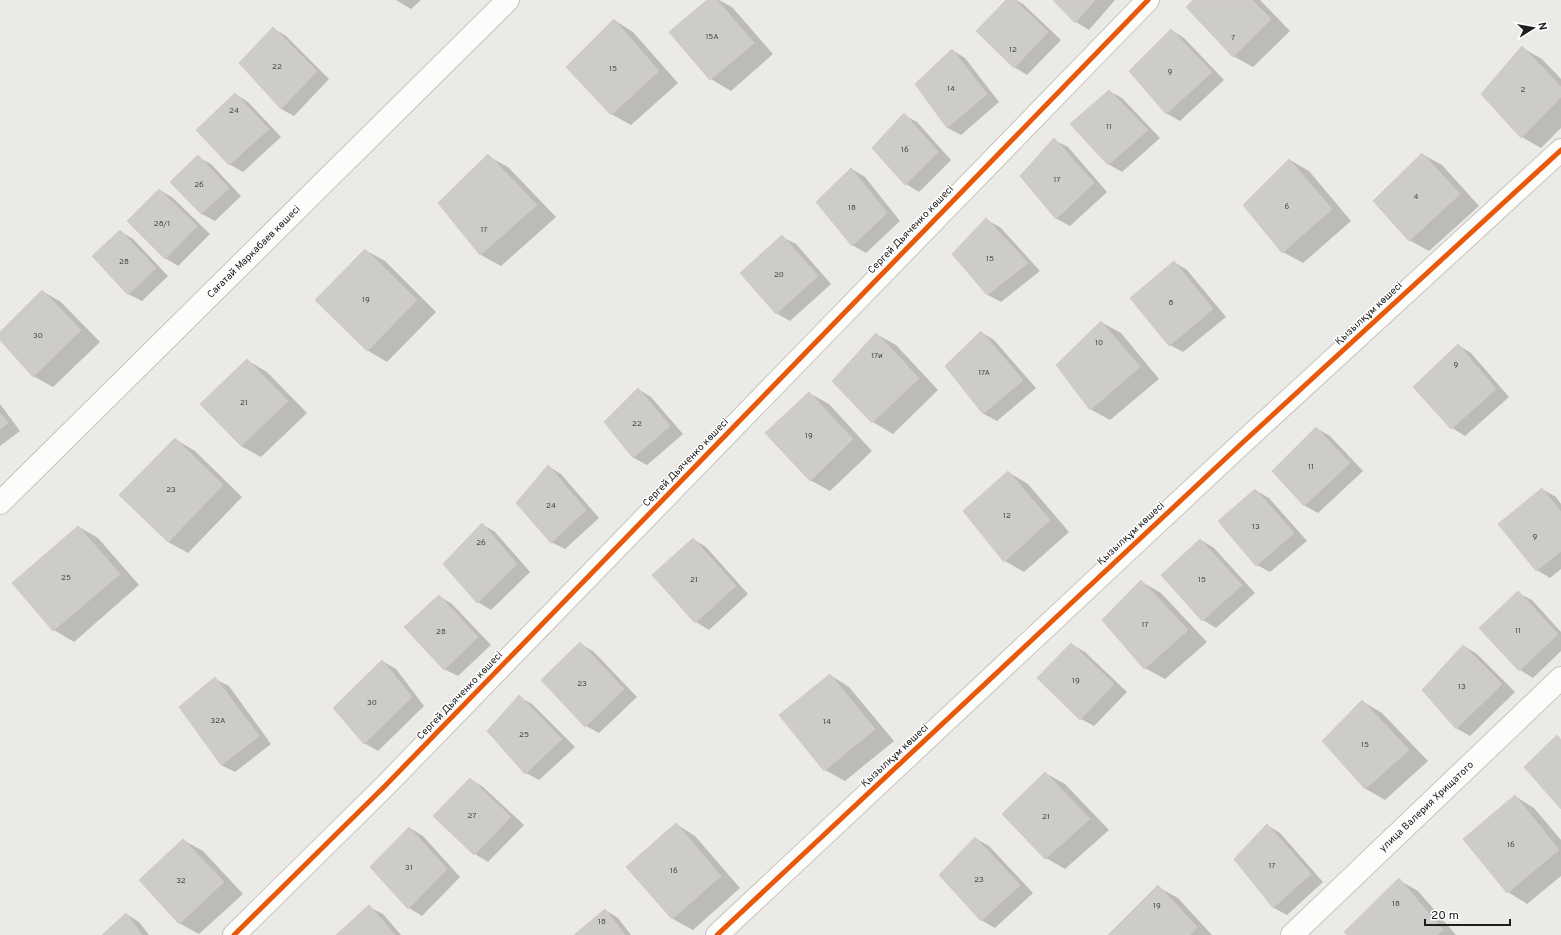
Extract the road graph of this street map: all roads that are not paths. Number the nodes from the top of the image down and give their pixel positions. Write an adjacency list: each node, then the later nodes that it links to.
1 (508, 0): 4 (street, Сағатай Маркабаев көшесі)
2 (1148, 0): 6 (street, Сергей Дьяченко көшесі)
3 (1561, 150): 7 (street, Қызылқұм көшесі)
4 (0, 503)
5 (1561, 678): 8 (street, улица Валерия Хрищатого)
6 (234, 935)
7 (717, 935)
8 (1292, 935)

